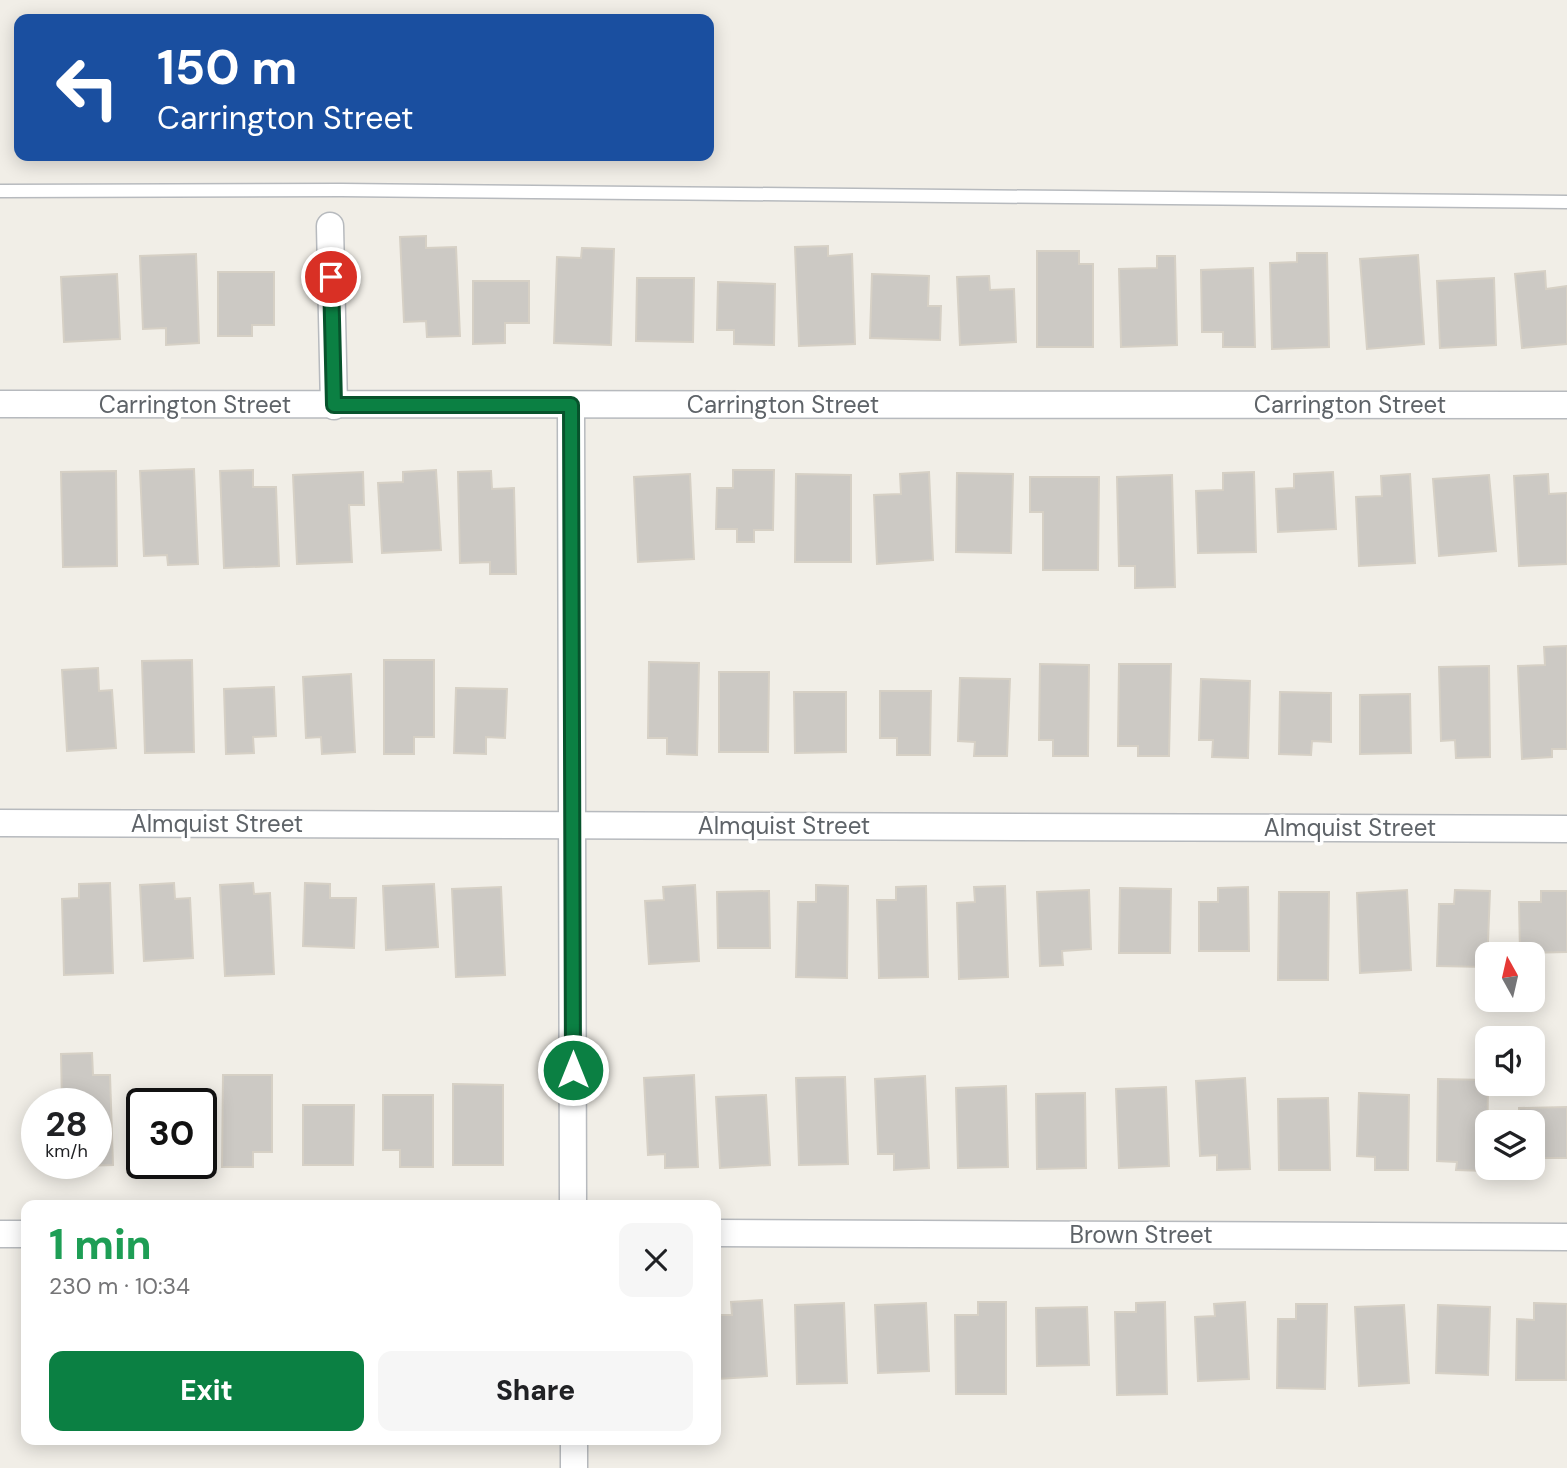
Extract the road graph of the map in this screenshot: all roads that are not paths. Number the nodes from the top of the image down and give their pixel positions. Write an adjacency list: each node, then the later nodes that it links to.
1 (0, 191): 2 (lane)
2 (1567, 202)
3 (330, 226): 5 (street)
4 (0, 404): 5 (street, Carrington Street)
5 (334, 405): 6 (street, Carrington Street)
6 (571, 405): 7 (street, Carrington Street); 9 (street)
7 (1567, 405)
8 (0, 823): 9 (street, Almquist Street)
9 (572, 825): 10 (street, Almquist Street); 11 (street)
10 (1567, 829)
11 (573, 1200)
12 (721, 1233): 15 (street, Brown Street)
13 (0, 1234): 14 (street)
14 (21, 1234)
15 (1567, 1237)
16 (574, 1445): 17 (street)
17 (574, 1468)

